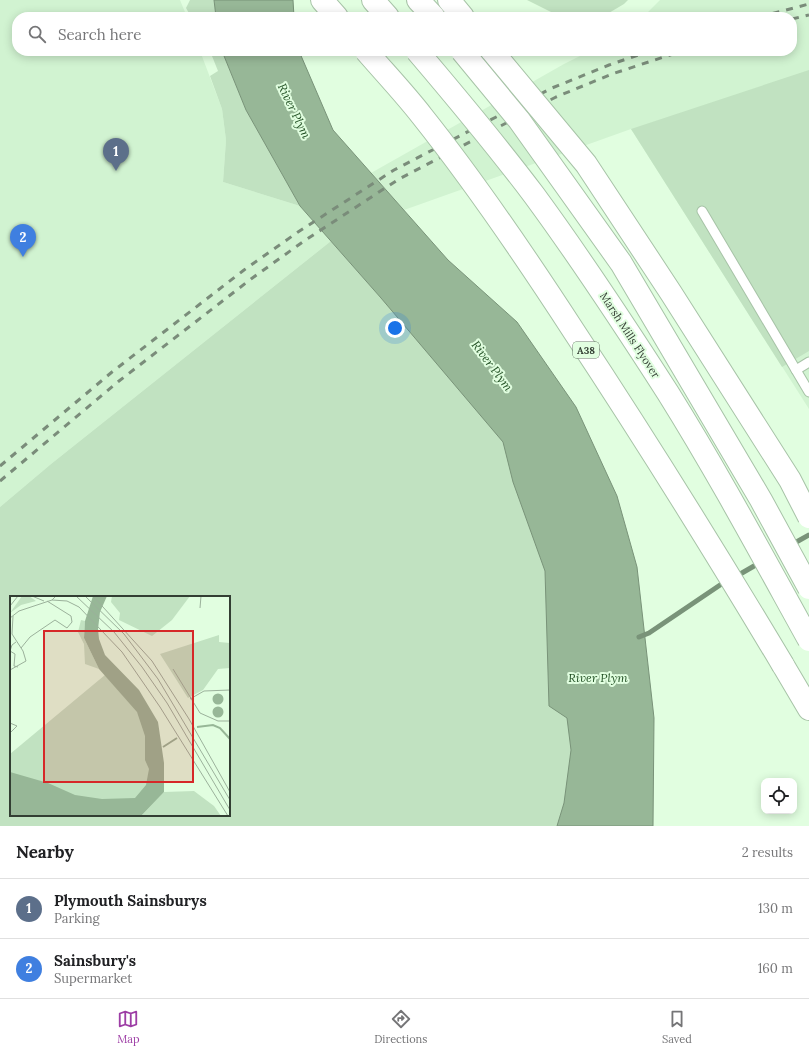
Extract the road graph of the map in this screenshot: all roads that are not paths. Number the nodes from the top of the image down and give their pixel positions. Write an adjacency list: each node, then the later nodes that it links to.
1 (322, 0): 5 (highway)
2 (373, 0): 6 (highway)
3 (418, 0): 7 (highway)
4 (449, 0): 8 (highway)
5 (333, 12)
6 (384, 12)
7 (429, 12)
8 (459, 12)
9 (370, 56): 20 (highway, A38, bridge)
10 (421, 56): 19 (highway, Marsh Mills Flyover, bridge)
11 (466, 56): 18 (highway, bridge)
12 (496, 56): 17 (highway, bridge)
13 (702, 211): 15 (lane)
14 (809, 362): 15 (lane)
15 (796, 370): 16 (lane)
16 (809, 392)
17 (809, 517)
18 (809, 588)
19 (809, 640)
20 (809, 709)

